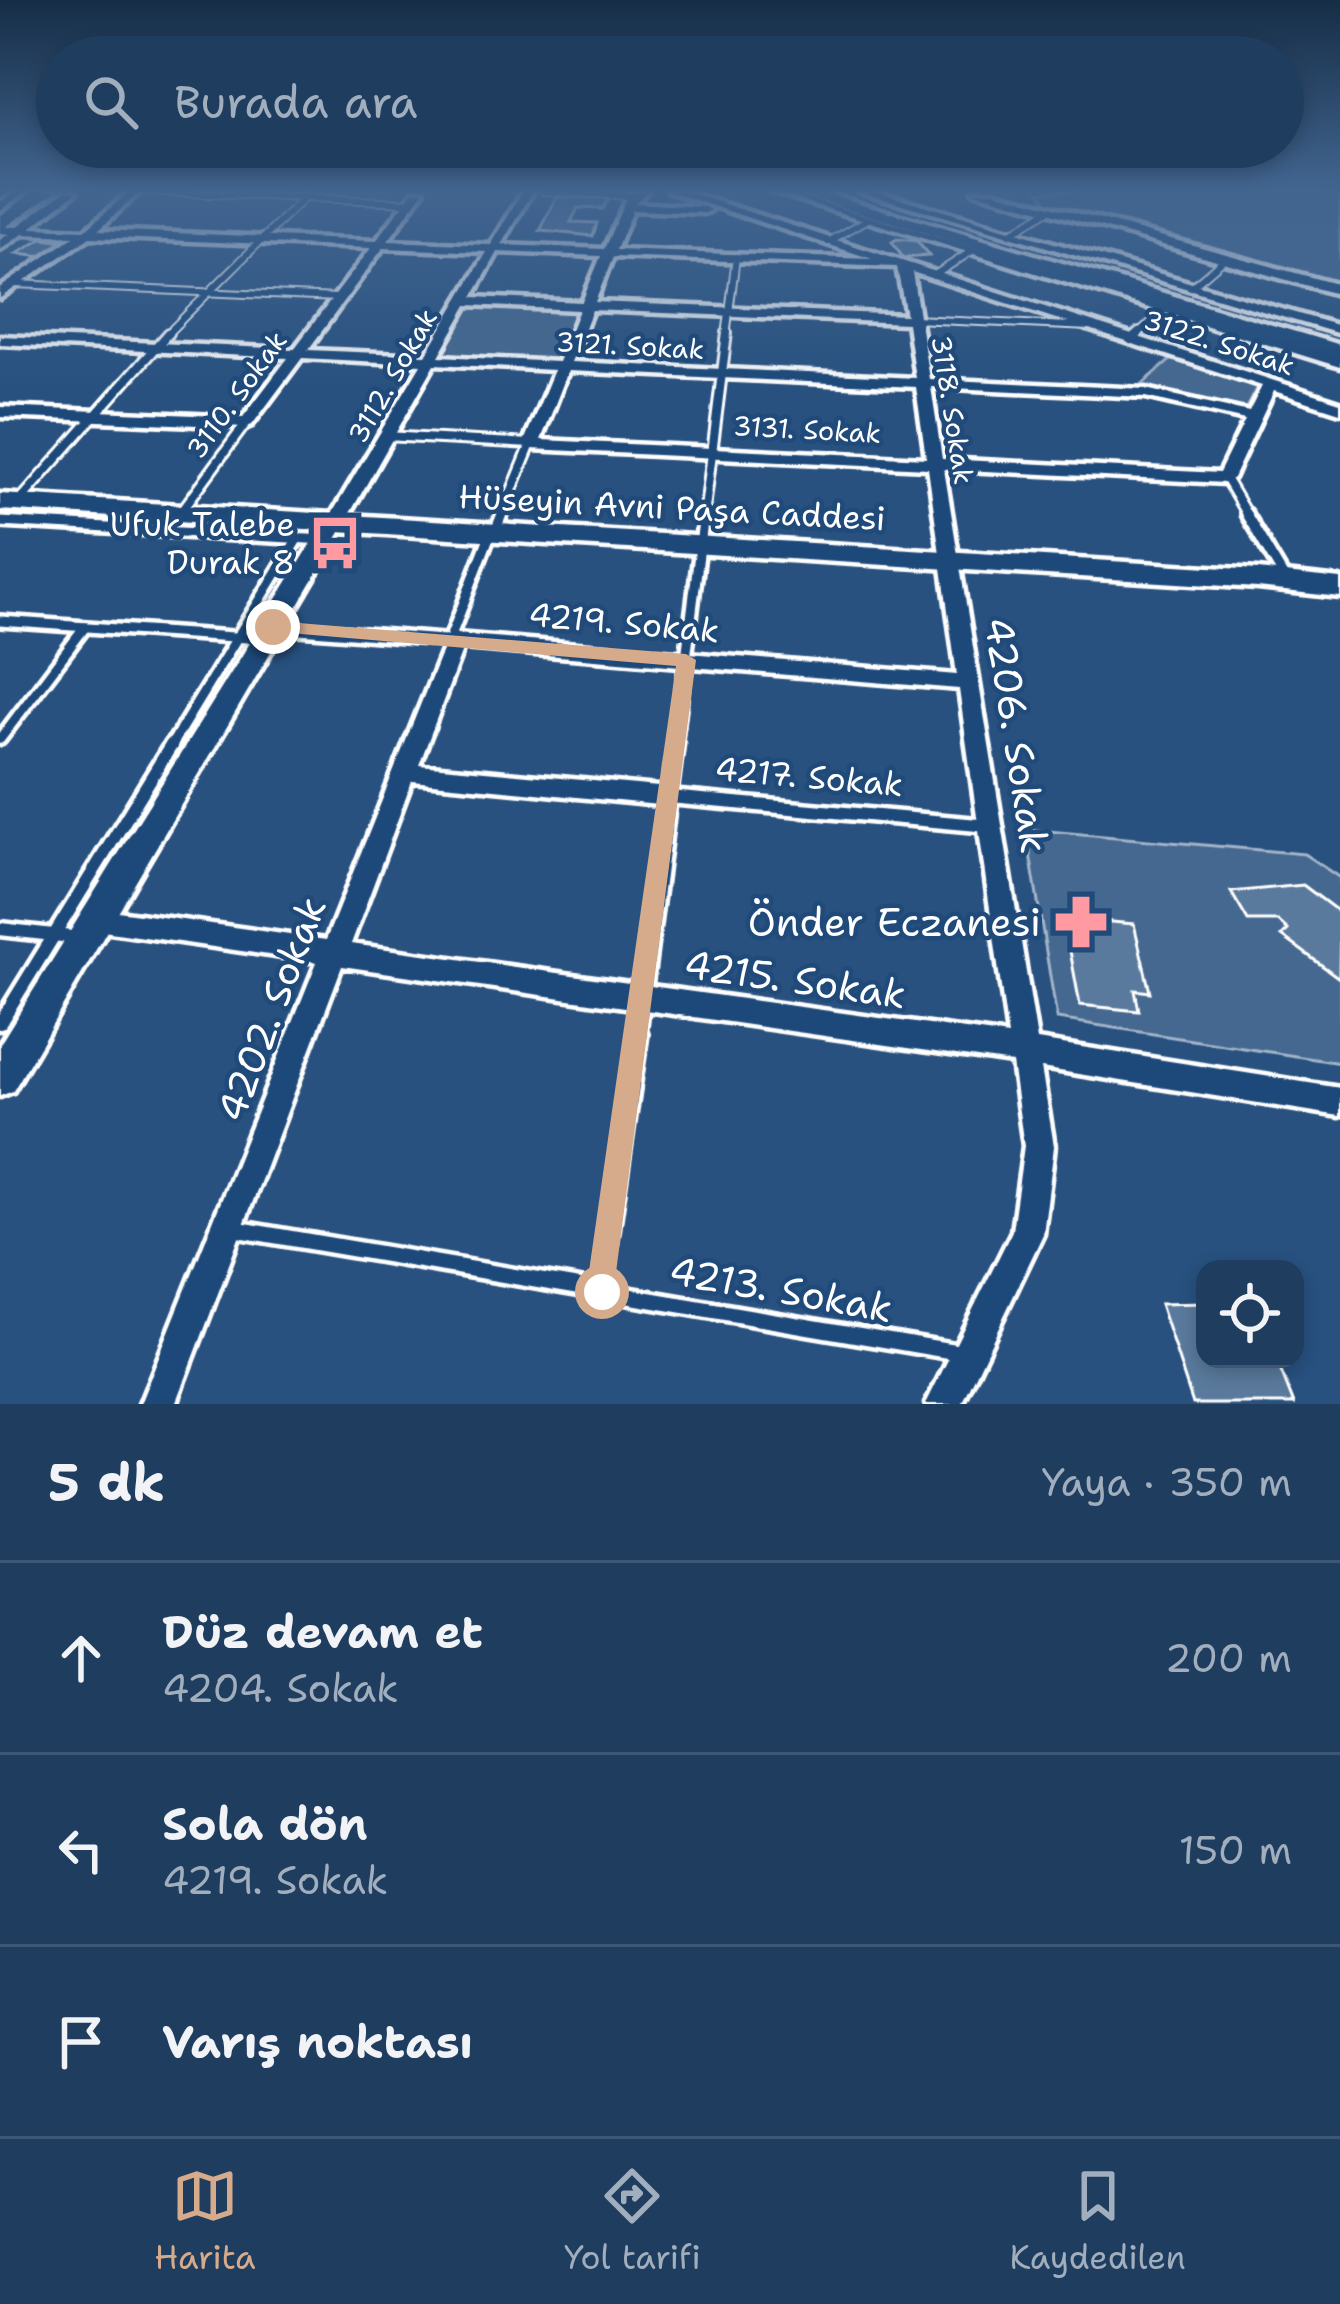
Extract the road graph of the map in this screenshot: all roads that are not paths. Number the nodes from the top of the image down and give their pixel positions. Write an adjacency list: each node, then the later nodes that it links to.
1 (54, 257): 19 (street)
2 (244, 257): 21 (lane)
3 (367, 257): 22 (street, 3110. Sokak)
4 (489, 257): 23 (street, 3112. Sokak)
5 (605, 257): 24 (street)
6 (724, 257): 7 (street)
7 (736, 257): 16 (street); 26 (lane)
8 (872, 257): 16 (street, 3122. Sokak)
9 (963, 257): 17 (lane)
10 (990, 257): 25 (street)
11 (1018, 257): 34 (main road)
12 (1055, 257): 32 (main road)
13 (1088, 257): 18 (street)
14 (1220, 257): 15 (street)
15 (1225, 258): 18 (lane); 20 (street)
16 (901, 266): 17 (street, 3122. Sokak); 27 (street, 3118. Sokak)
17 (933, 276): 28 (street, 3122. Sokak)
18 (1191, 286): 29 (street)
19 (5, 290): 21 (lane)
20 (1340, 290)
21 (209, 292): 22 (lane); 33 (lane)
22 (338, 298): 35 (street, 3110. Sokak)
23 (464, 301): 24 (street); 36 (street, 3112. Sokak)
24 (586, 306): 26 (street); 38 (street)
25 (1165, 310): 31 (lane); 37 (street)
26 (729, 312): 27 (street); 39 (lane)
27 (914, 319): 28 (lane); 40 (street, 3118. Sokak)
28 (1091, 327): 31 (street, 3122. Sokak)
29 (1340, 330)
30 (0, 340): 33 (street, 3121. Sokak)
31 (1131, 340): 41 (street, 3122. Sokak)
32 (1340, 340)
33 (154, 347): 35 (street, 3121. Sokak); 44 (lane)
34 (1340, 353)
35 (296, 355): 36 (street, 3121. Sokak); 46 (street, 3110. Sokak)
36 (429, 361): 38 (street, 3121. Sokak); 47 (street, 3112. Sokak)
37 (1340, 363)
38 (561, 367): 39 (street, 3121. Sokak); 48 (street)
39 (722, 374): 40 (street, 3121. Sokak); 49 (lane)
40 (923, 383): 45 (street, 3121. Sokak); 50 (street, 3118. Sokak)
41 (1270, 384): 42 (street, 3122. Sokak); 45 (street)
42 (1340, 406)
43 (0, 412): 44 (street)
44 (91, 415): 46 (street); 52 (lane)
45 (1254, 418): 51 (street)
46 (247, 422): 53 (lane, 3110. Sokak)
47 (386, 436): 48 (lane, 3131. Sokak); 55 (street, 3112. Sokak)
48 (530, 444): 49 (street, 3131. Sokak); 54 (lane, 4202. Sokak)
49 (712, 453): 50 (street, 3131. Sokak); 56 (lane)
50 (935, 464): 51 (street, 3131. Sokak); 57 (street, 3118. Sokak)
51 (1225, 478): 58 (lane)
52 (5, 508): 53 (main road, Hüseyin Avni Paşa Caddesi); 55 (lane)
53 (180, 513): 55 (main road, Hüseyin Avni Paşa Caddesi)
54 (493, 532): 55 (main road, Hüseyin Avni Paşa Caddesi); 56 (main road, Hüseyin Avni Paşa Caddesi); 63 (lane, 4202. Sokak)
55 (320, 534): 62 (street)
56 (700, 545): 57 (main road, Hüseyin Avni Paşa Caddesi); 64 (lane)
57 (950, 560): 58 (main road, Hüseyin Avni Paşa Caddesi); 65 (street, 4206. Sokak)
58 (1286, 581): 59 (main road, Hüseyin Avni Paşa Caddesi)
59 (1340, 588)
60 (0, 621): 61 (lane, 4219. Sokak)
61 (85, 627): 62 (lane, 4219. Sokak); 66 (lane)
62 (258, 635): 63 (lane, 4219. Sokak); 71 (street); 71 (lane)
63 (452, 641): 64 (street, 4219. Sokak); 67 (street, 4202. Sokak)
64 (686, 660): 65 (street, 4219. Sokak); 68 (lane)
65 (970, 683): 69 (street, 4206. Sokak)
66 (0, 739)
67 (405, 772): 68 (street, 4217. Sokak); 72 (street, 4202. Sokak)
68 (670, 796): 69 (lane, 4217. Sokak); 73 (lane)
69 (992, 826): 75 (street, 4206. Sokak)
70 (0, 929): 71 (lane, 4215. Sokak)
71 (78, 931): 72 (street, 4215. Sokak); 74 (lane); 76 (street)
72 (334, 953): 73 (street, 4215. Sokak); 78 (street, 4202. Sokak)
73 (644, 997): 75 (street, 4215. Sokak); 79 (lane)
74 (0, 1023)
75 (1028, 1052): 77 (street, 4215. Sokak); 80 (street, 4206. Sokak)
76 (0, 1078)
77 (1339, 1103)
78 (227, 1228): 79 (lane, 4213. Sokak); 81 (street, 4202. Sokak)
79 (602, 1292): 80 (lane, 4213. Sokak)
80 (969, 1354): 82 (street, 4206. Sokak)
81 (158, 1404)
82 (944, 1404)

